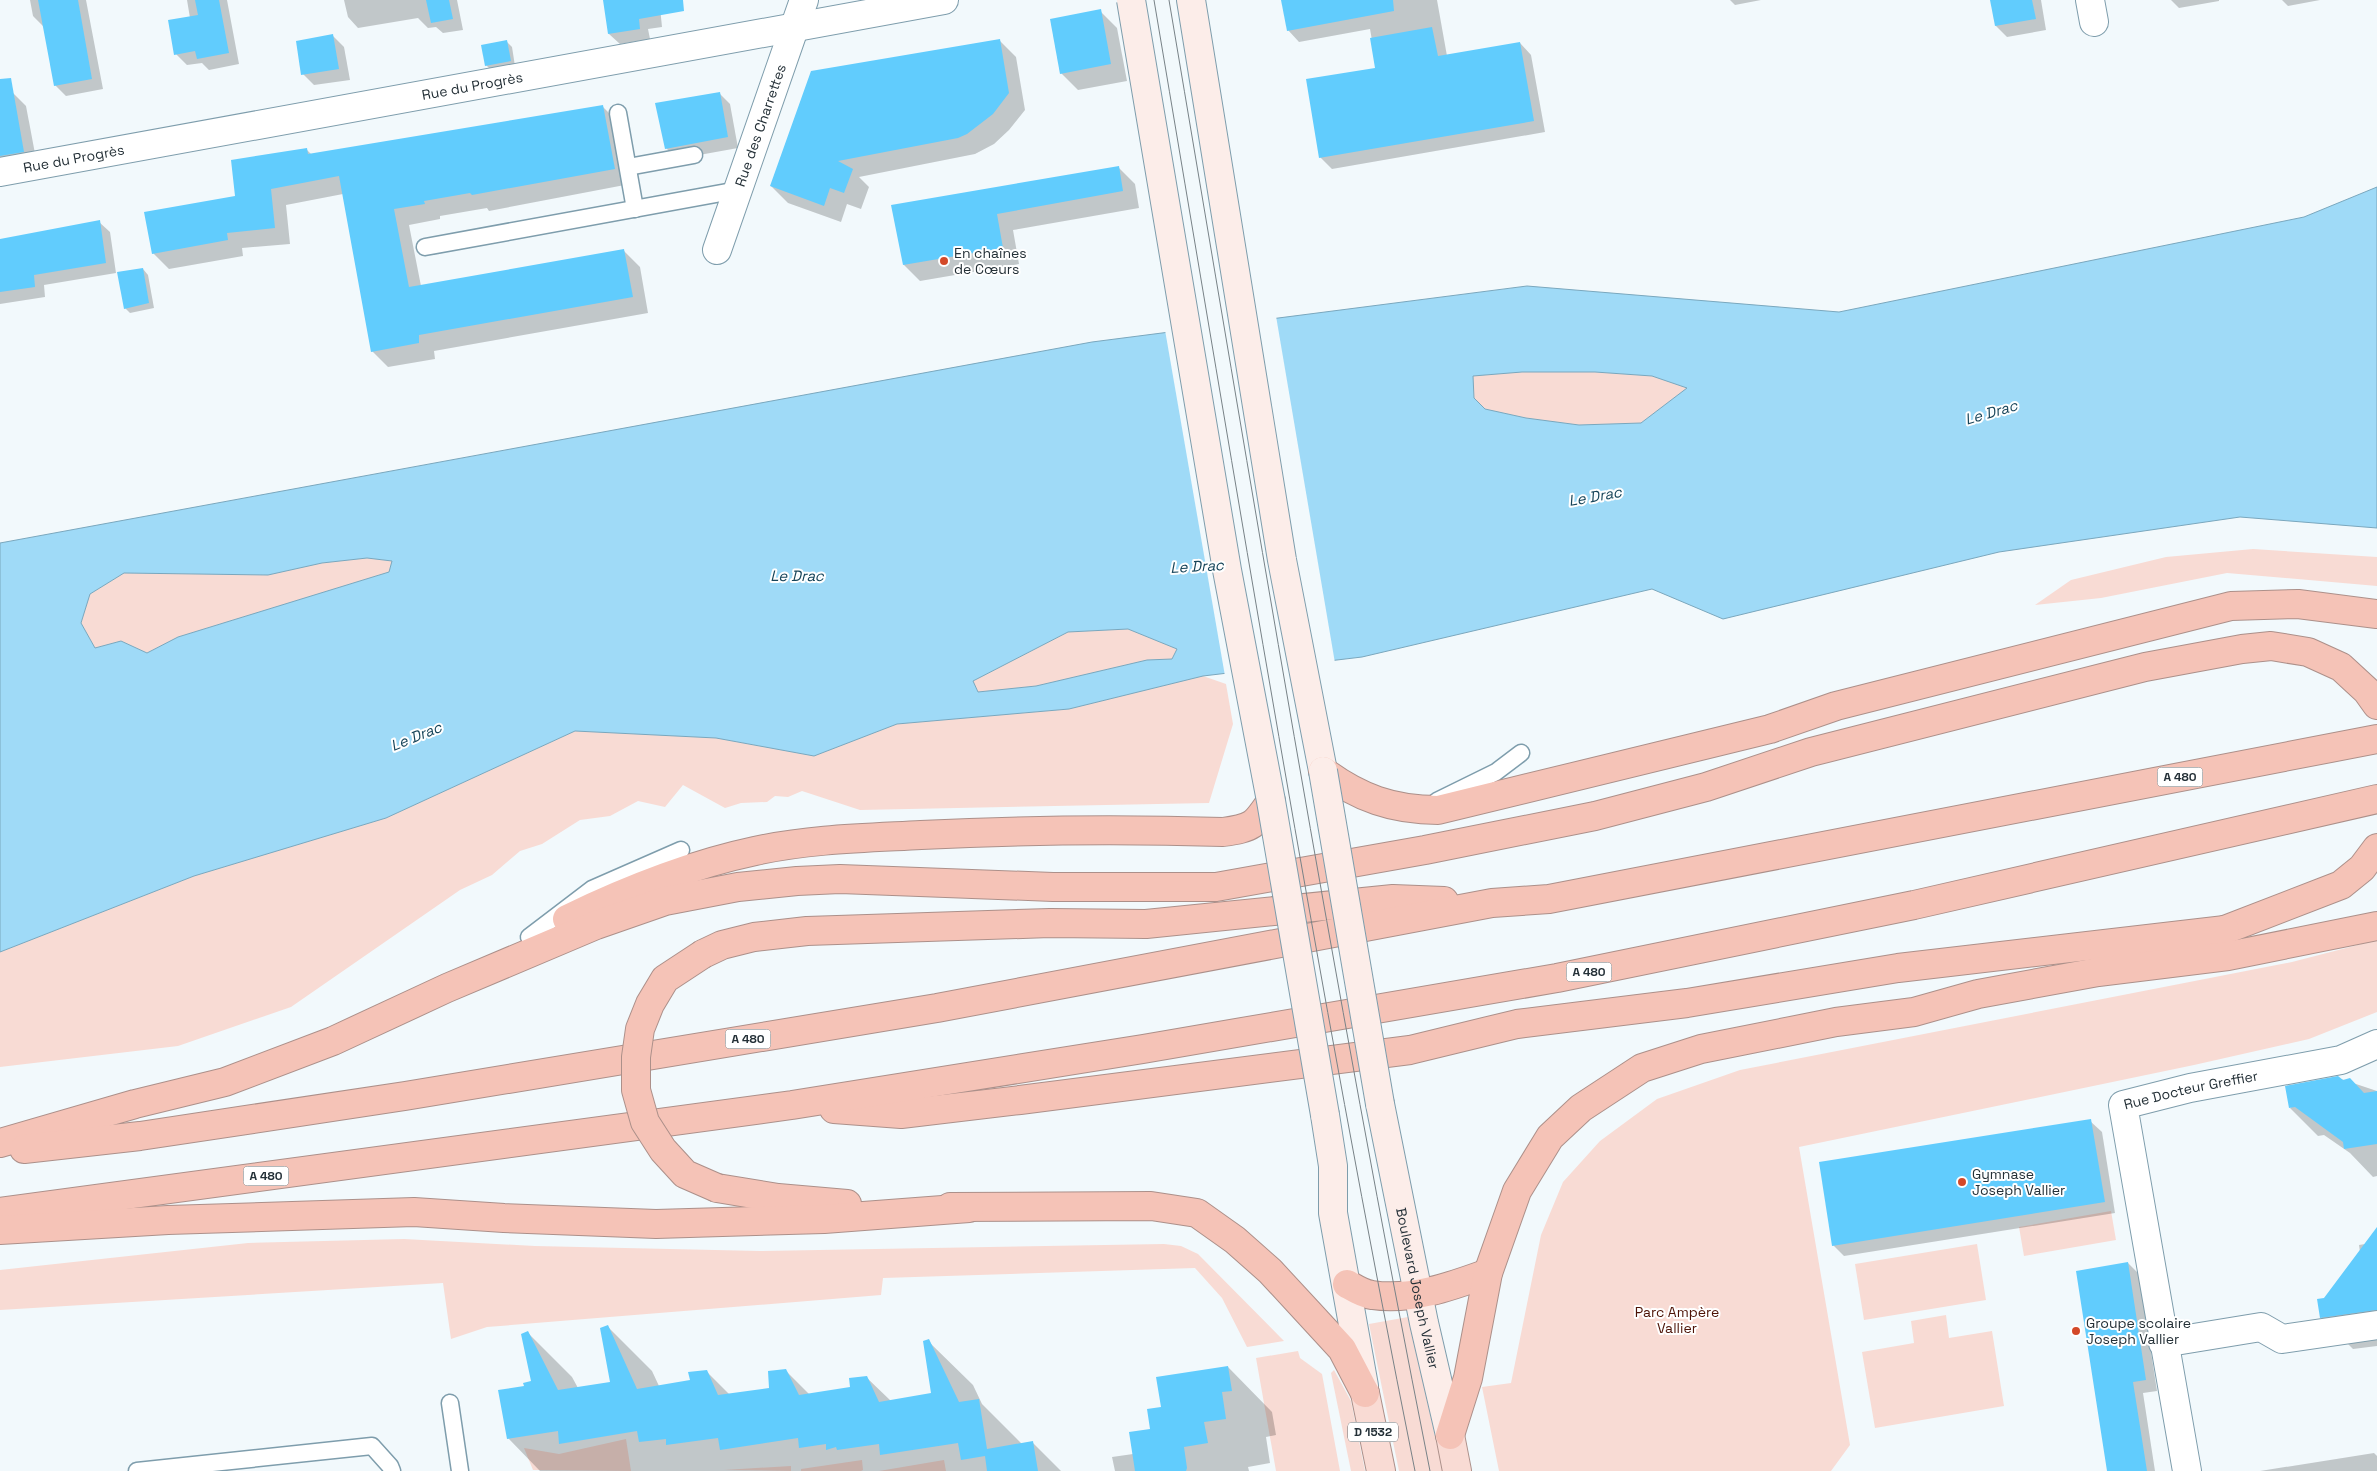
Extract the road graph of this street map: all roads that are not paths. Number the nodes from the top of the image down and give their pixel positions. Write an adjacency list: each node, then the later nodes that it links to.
1 (804, 0): 5 (street, Rue des Charrettes)
2 (944, 0): 5 (street, Rue du Progrès)
3 (1131, 0): 22 (main road, D 1532, bridge)
4 (1191, 0): 20 (main road, Boulevard Joseph Vallier)
5 (794, 26): 9 (street, Rue du Progrès); 10 (street, Rue des Charrettes)
6 (618, 113): 8 (lane)
7 (694, 155): 8 (lane)
8 (628, 167): 11 (lane)
9 (0, 172)
10 (738, 190): 11 (lane); 13 (street, Rue des Charrettes)
11 (635, 209): 12 (lane)
12 (425, 247)
13 (716, 250)
14 (2377, 614): 17 (highway)
15 (2145, 667): 16 (highway); 17 (highway); 31 (highway)
16 (2372, 698)
17 (1770, 729): 23 (highway)
18 (2377, 740): 26 (highway, A 480)
19 (1521, 753): 23 (lane)
20 (1323, 771): 23 (highway); 41 (main road, Boulevard Joseph Vallier, bridge)
21 (2377, 799): 33 (highway, A 480)
22 (1271, 801): 29 (highway); 40 (main road, D 1532, bridge)
23 (1418, 810)
24 (2377, 848): 28 (highway)
25 (681, 850): 29 (lane)
26 (1492, 903): 35 (highway, A 480); 36 (highway, bridge)
27 (2377, 926): 30 (highway)
28 (2225, 930): 30 (highway); 33 (highway)
29 (529, 937): 31 (highway)
30 (2098, 972): 39 (highway)
31 (447, 988): 34 (highway)
32 (2377, 1044): 43 (street, Rue Docteur Greffier)
33 (792, 1105): 37 (highway, A 480)
34 (0, 1143)
35 (0, 1152)
36 (969, 1208): 38 (highway); 44 (highway)
37 (0, 1212)
38 (0, 1230)
39 (1488, 1273): 41 (highway); 46 (highway)
40 (1347, 1284): 41 (highway); 44 (main road, D 1532)
41 (1418, 1293): 46 (main road, Boulevard Joseph Vallier)
42 (2377, 1325): 43 (street)
43 (2163, 1343): 52 (street, Rue Docteur Greffier)
44 (1365, 1393): 50 (main road, D 1532)
45 (450, 1403): 49 (lane)
46 (1450, 1435): 51 (main road, Boulevard Joseph Vallier)
47 (137, 1471): 48 (lane)
48 (392, 1471)
49 (460, 1471)
50 (1381, 1471)
51 (1457, 1471)
52 (2187, 1471)

